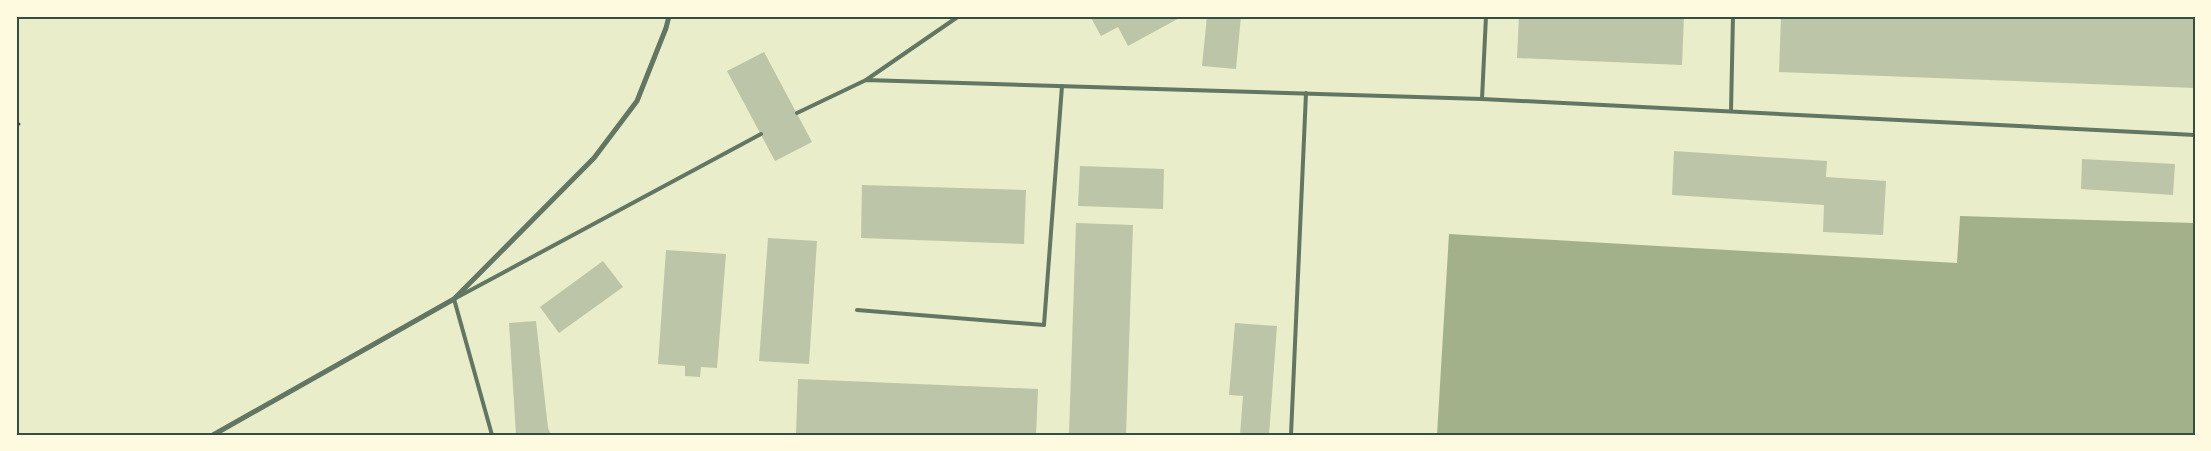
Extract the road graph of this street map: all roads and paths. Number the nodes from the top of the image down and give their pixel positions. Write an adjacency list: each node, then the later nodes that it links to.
1 (669, 16): 13 (street)
2 (960, 16): 5 (lane)
3 (1486, 16): 8 (lane)
4 (1733, 16): 9 (lane)
5 (866, 80): 6 (lane); 10 (lane)
6 (1062, 86): 7 (lane); 14 (lane)
7 (1306, 93): 8 (lane); 17 (lane)
8 (1482, 99): 9 (lane)
9 (1731, 111): 12 (lane)
10 (797, 113)
11 (760, 134): 13 (lane)
12 (2195, 135)
13 (454, 298): 15 (street); 16 (lane)
14 (857, 310)
15 (213, 435)
16 (492, 435)
17 (1291, 435)

